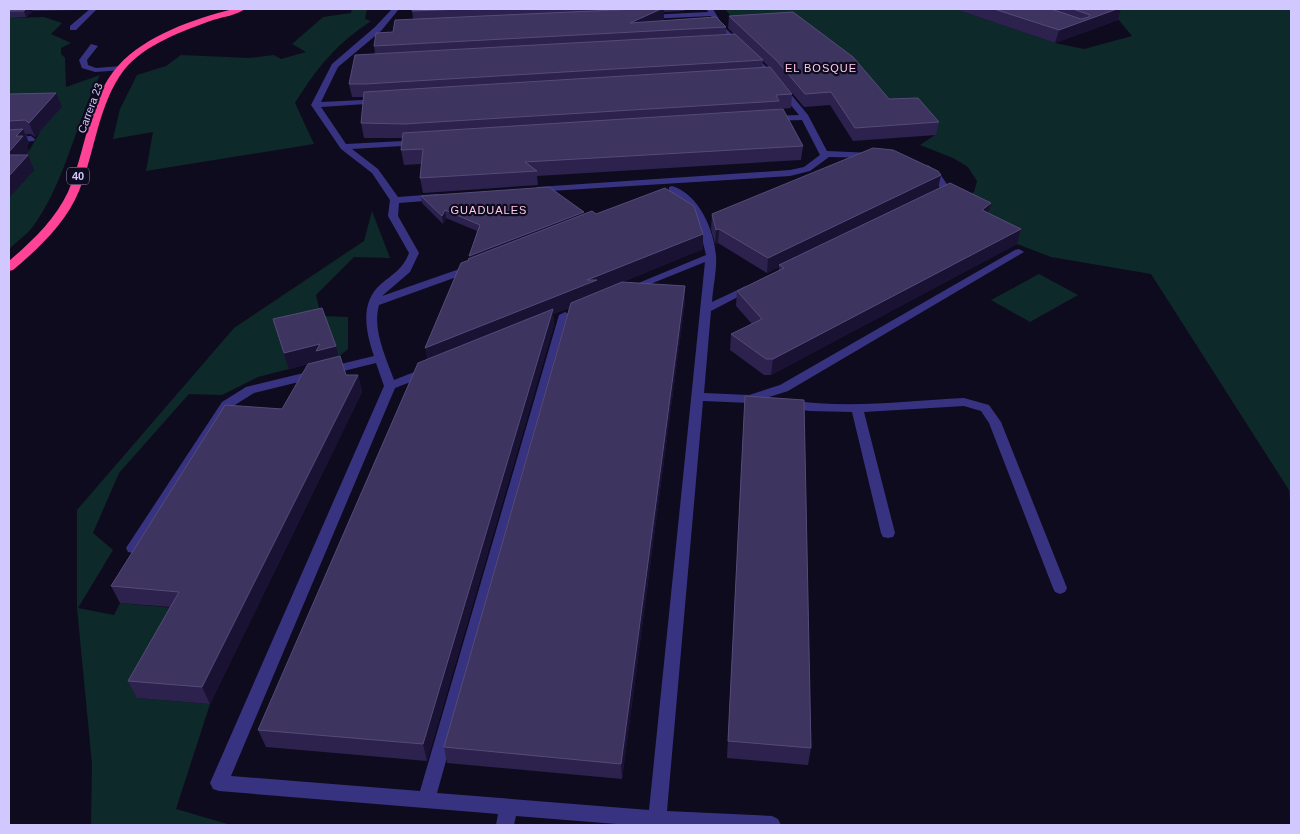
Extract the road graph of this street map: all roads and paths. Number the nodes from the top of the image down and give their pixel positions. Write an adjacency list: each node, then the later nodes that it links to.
1 (94, 9): 6 (street)
2 (241, 9): 14 (highway, Carrera 23 / 40)
3 (396, 9): 8 (street)
4 (711, 12): 5 (street); 9 (street)
5 (644, 17)
6 (73, 28)
7 (388, 28): 8 (street)
8 (378, 29): 13 (street)
9 (736, 43): 10 (street); 15 (street)
10 (726, 44)
11 (94, 46): 14 (street)
12 (345, 65): 13 (street)
13 (335, 66): 18 (street)
14 (121, 68): 36 (highway, Carrera 23 / 40)
15 (772, 77): 16 (street); 19 (street)
16 (762, 78)
17 (385, 101): 18 (street)
18 (315, 105): 24 (street)
19 (805, 117): 20 (street); 25 (street)
20 (766, 119)
21 (31, 139): 22 (street)
22 (9, 140)
23 (432, 142): 24 (street)
24 (344, 148): 31 (street)
25 (825, 154): 26 (street); 28 (street)
26 (880, 156)
27 (922, 164): 32 (street)
28 (670, 189): 29 (street); 34 (street)
29 (522, 191)
30 (444, 197): 31 (street)
31 (395, 200): 39 (street)
32 (926, 202)
33 (1020, 252): 46 (street)
34 (711, 256): 38 (street); 40 (street)
35 (481, 264): 39 (street)
36 (9, 267)
37 (758, 284): 40 (street)
38 (620, 293)
39 (373, 303): 42 (street)
40 (705, 310): 45 (street)
41 (547, 322): 51 (street)
42 (381, 358): 44 (street); 49 (street)
43 (442, 365): 44 (street)
44 (390, 386): 51 (street)
45 (697, 397): 46 (street); 53 (street)
46 (750, 399): 47 (street)
47 (857, 408): 48 (street); 50 (street)
48 (888, 533)
49 (133, 548)
50 (1060, 588)
51 (426, 800): 52 (street)
52 (508, 806): 53 (street); 54 (street)
53 (657, 820): 55 (street)
54 (505, 825)
55 (754, 825): 56 (street)
56 (772, 825)

